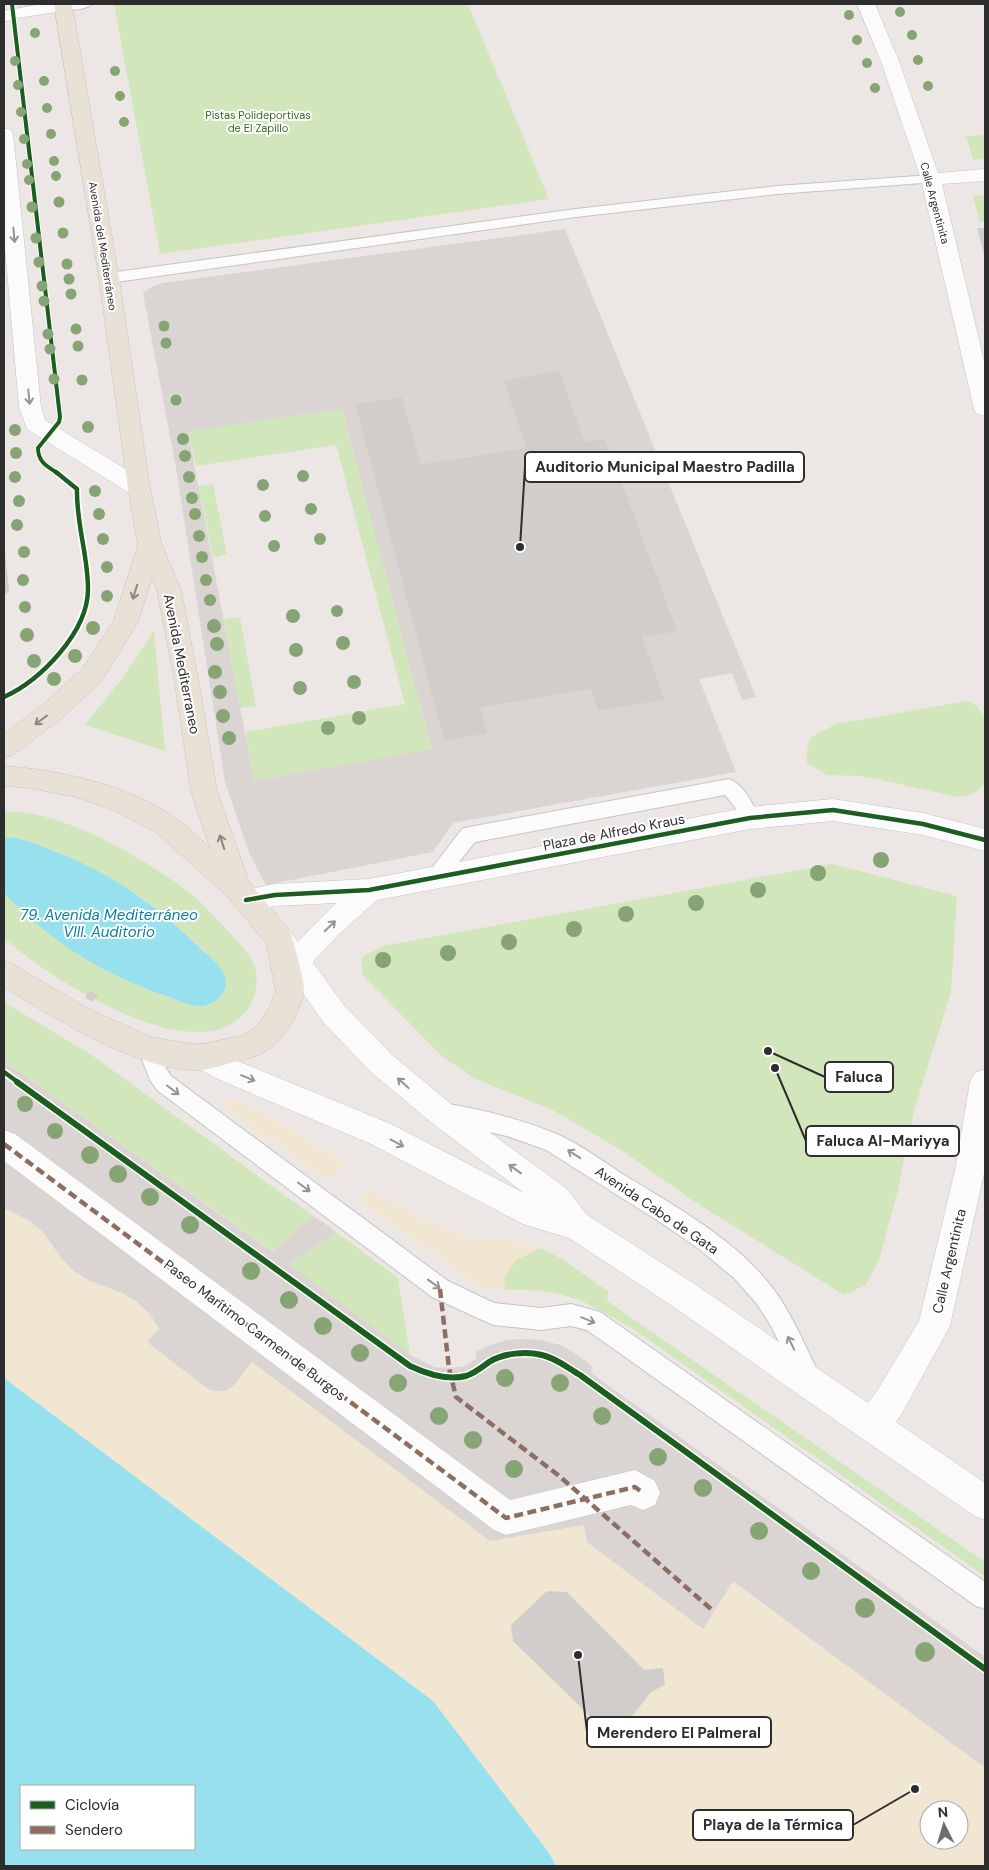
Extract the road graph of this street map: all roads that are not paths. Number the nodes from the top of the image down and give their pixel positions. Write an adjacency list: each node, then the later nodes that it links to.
1 (86, 4): 3 (lane)
2 (866, 4): 7 (street, Calle Argentinita)
3 (63, 5): 4 (street); 8 (main road, Avenida del Mediterráneo)
4 (4, 17)
5 (4, 134): 10 (street, one-way to 10)
6 (985, 175): 7 (street)
7 (931, 179): 8 (lane); 9 (street, Calle Argentinita)
8 (109, 278): 10 (main road, Avenida del Mediterráneo)
9 (985, 409)
10 (139, 488): 11 (main road, Avenida del Mediterráneo)
11 (150, 545): 12 (main road, one-way to 12); 18 (main road, Avenida Mediterraneo, one-way to 11)
12 (4, 748)
13 (4, 776): 18 (main road)
14 (750, 818): 15 (street, Plaza de Alfredo Kraus); 16 (street, Plaza de Alfredo Kraus); 16 (lane)
15 (985, 840)
16 (435, 877): 17 (street, Plaza de Alfredo Kraus)
17 (369, 890): 18 (street, Plaza de Alfredo Kraus); 20 (street, one-way to 17)
18 (242, 894): 19 (main road)
19 (279, 938): 20 (street, Avenida Cabo de Gata)
20 (291, 967): 23 (main road); 25 (street, Avenida Cabo de Gata, one-way to 20)
21 (4, 973): 22 (main road)
22 (148, 1050): 23 (main road); 32 (lane, one-way to 32)
23 (204, 1058): 27 (street, Avenida Cabo de Gata, one-way to 27)
24 (985, 1082): 29 (street, Calle Argentinita)
25 (441, 1113): 27 (street, Avenida Cabo de Gata, one-way to 25); 28 (lane, Avenida Cabo de Gata, one-way to 25)
26 (4, 1144): 30 (street, Paseo Marítimo Carmen de Burgos)
27 (576, 1225): 28 (street, Avenida Cabo de Gata)
28 (813, 1386): 29 (street, Avenida Cabo de Gata)
29 (872, 1426): 31 (street, Avenida Cabo de Gata)
30 (643, 1493)
31 (985, 1503)
32 (985, 1597)

